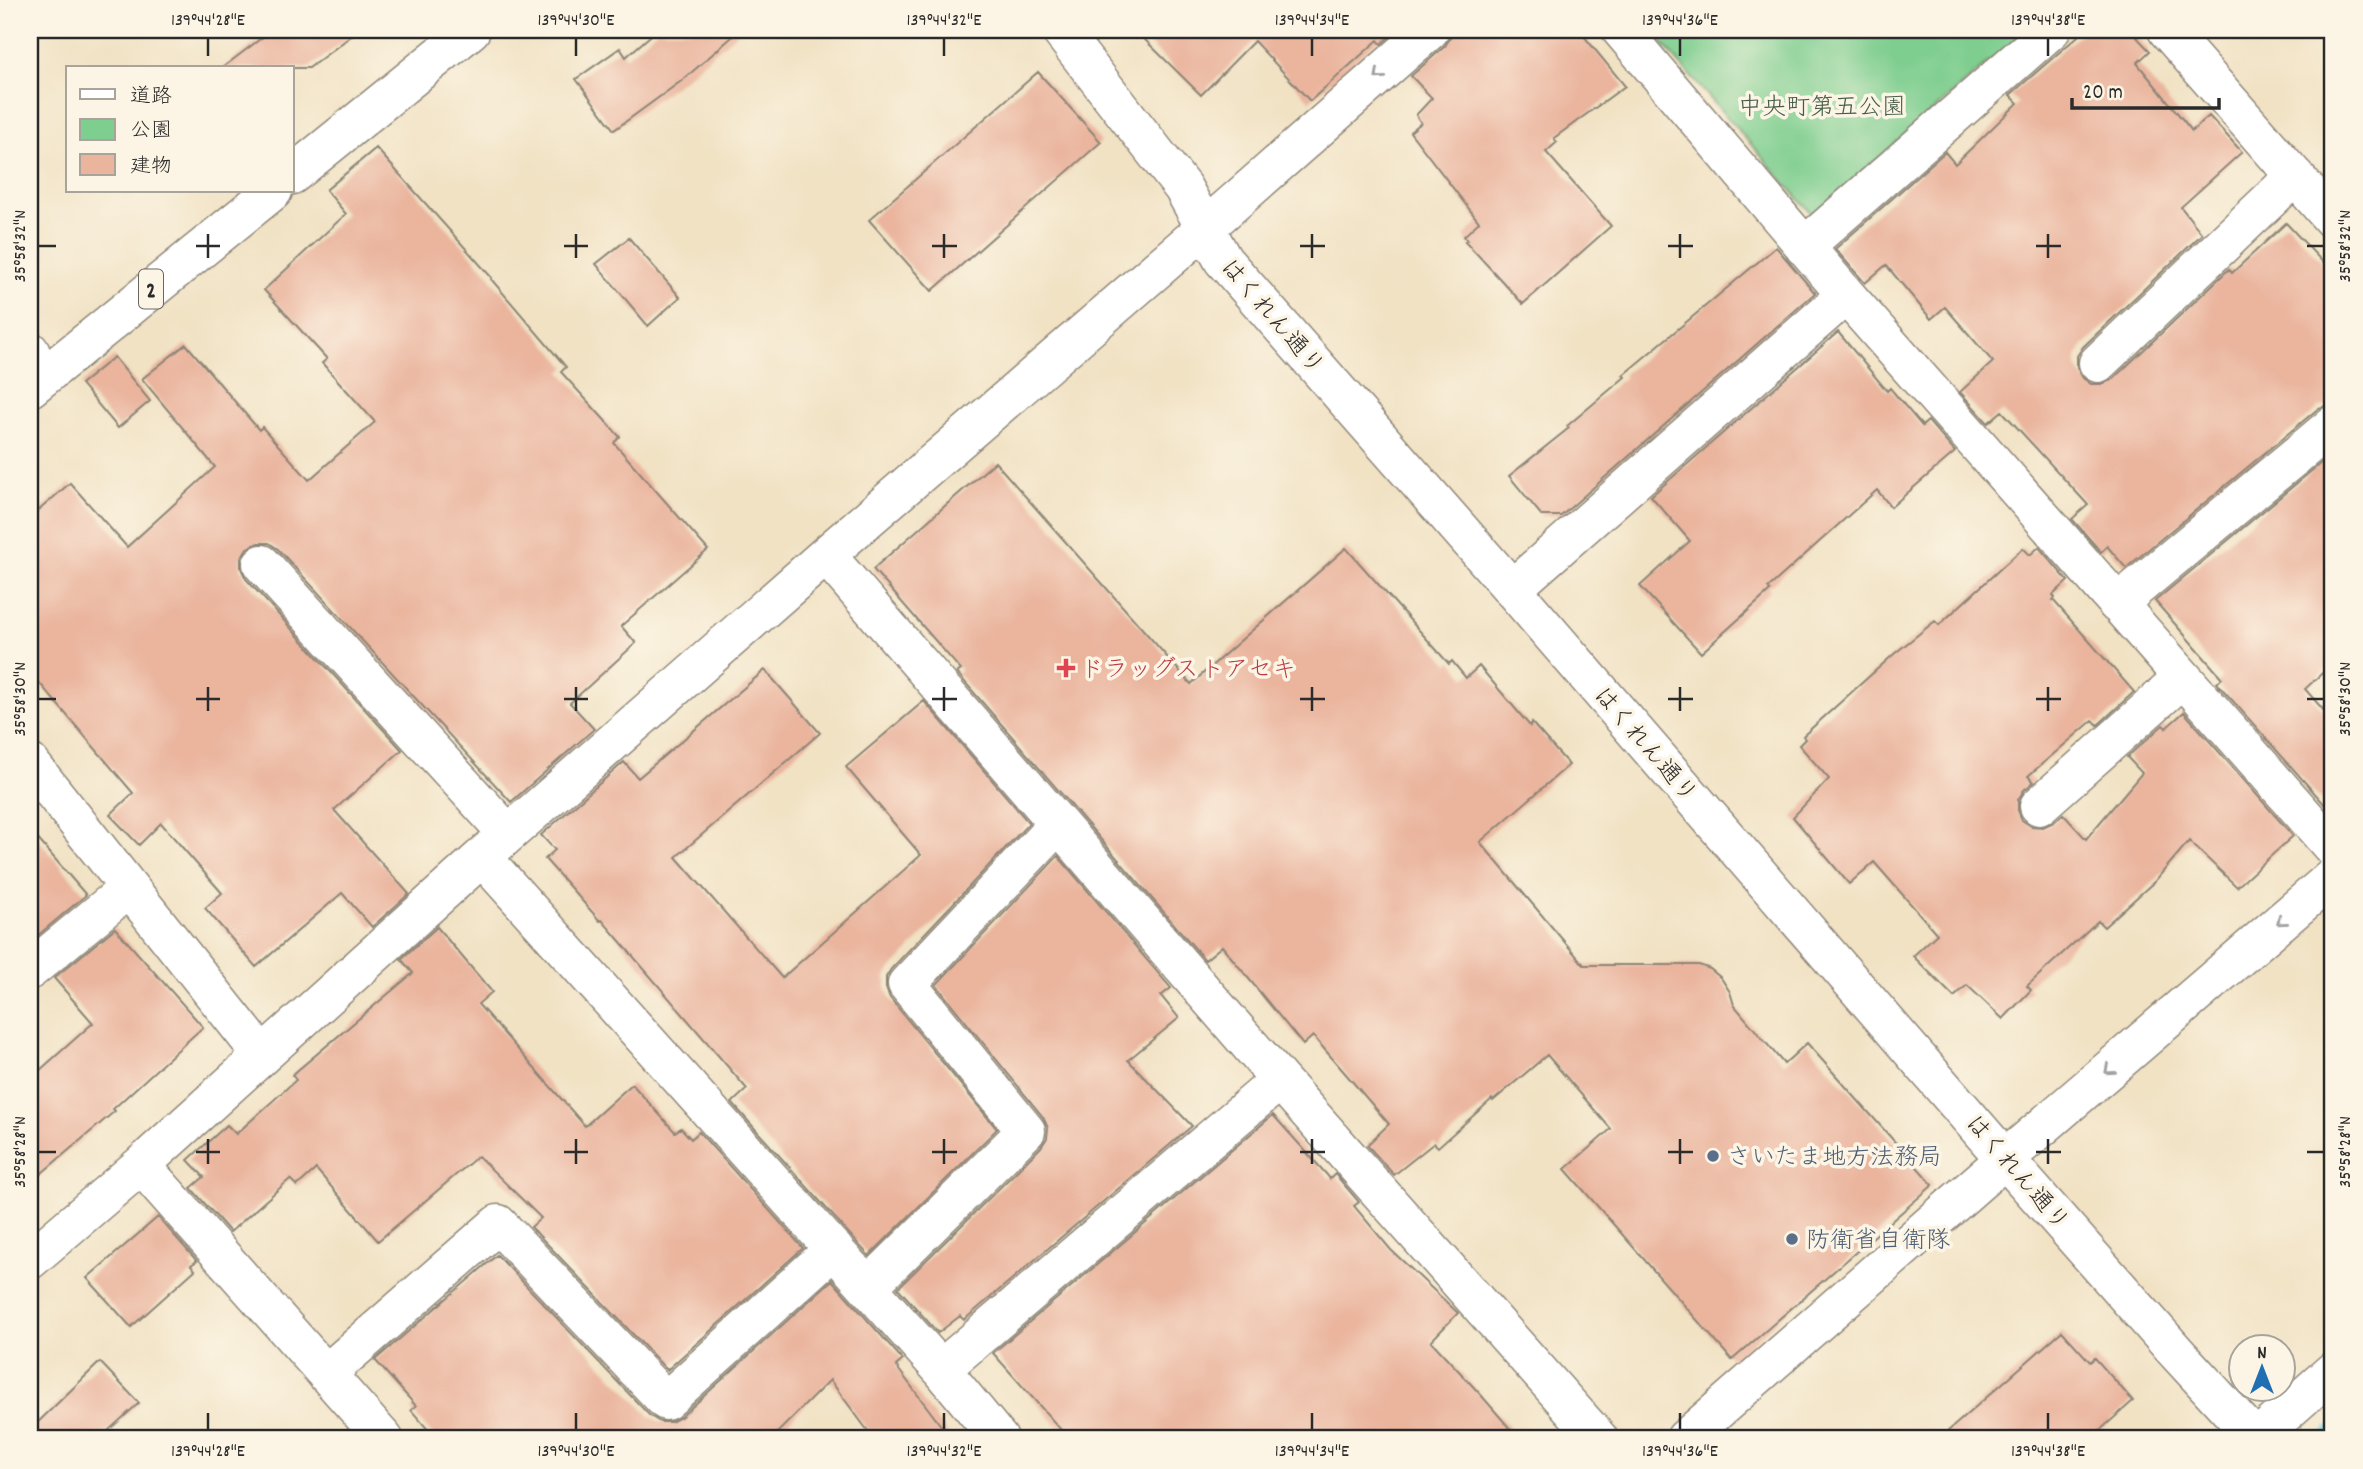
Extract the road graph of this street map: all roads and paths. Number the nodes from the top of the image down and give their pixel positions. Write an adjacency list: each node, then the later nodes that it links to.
1 (471, 30): 7 (street)
2 (1060, 30): 11 (street, はくれん通り)
3 (1430, 30): 11 (street, one-way to 11)
4 (1621, 30): 12 (street)
5 (2051, 30): 12 (street)
6 (2167, 30): 8 (street)
7 (294, 173)
8 (2295, 176): 10 (street); 14 (street)
9 (272, 192): 15 (street, 2)
10 (2333, 220)
11 (1205, 229): 17 (street); 19 (street, はくれん通り)
12 (1804, 247): 13 (street)
13 (1846, 295): 19 (street); 20 (street)
14 (2098, 363)
15 (34, 372)
16 (2333, 425): 20 (street)
17 (825, 555): 24 (street); 25 (street)
18 (262, 564): 25 (street)
19 (1512, 589): 32 (street, はくれん通り)
20 (2118, 604): 21 (street)
21 (2183, 678): 23 (street); 26 (street)
22 (30, 763): 28 (street)
23 (2039, 807)
24 (1058, 824): 31 (street); 36 (street)
25 (495, 846): 30 (street); 34 (street)
26 (2333, 848)
27 (2333, 877): 32 (street, one-way to 32)
28 (129, 888): 29 (street); 30 (street)
29 (30, 970)
30 (262, 1055): 33 (street)
31 (1280, 1080): 37 (street); 42 (street)
32 (2006, 1159): 43 (street); 44 (street, はくれん通り)
33 (141, 1165): 35 (street); 39 (street)
34 (834, 1249): 36 (street); 39 (street)
35 (30, 1259)
36 (868, 1287): 37 (street)
37 (942, 1369): 41 (street)
38 (2333, 1370): 44 (street)
39 (326, 1374): 40 (street)
40 (384, 1439)
41 (999, 1439)
42 (1599, 1439)
43 (1685, 1439)
44 (2256, 1439)

